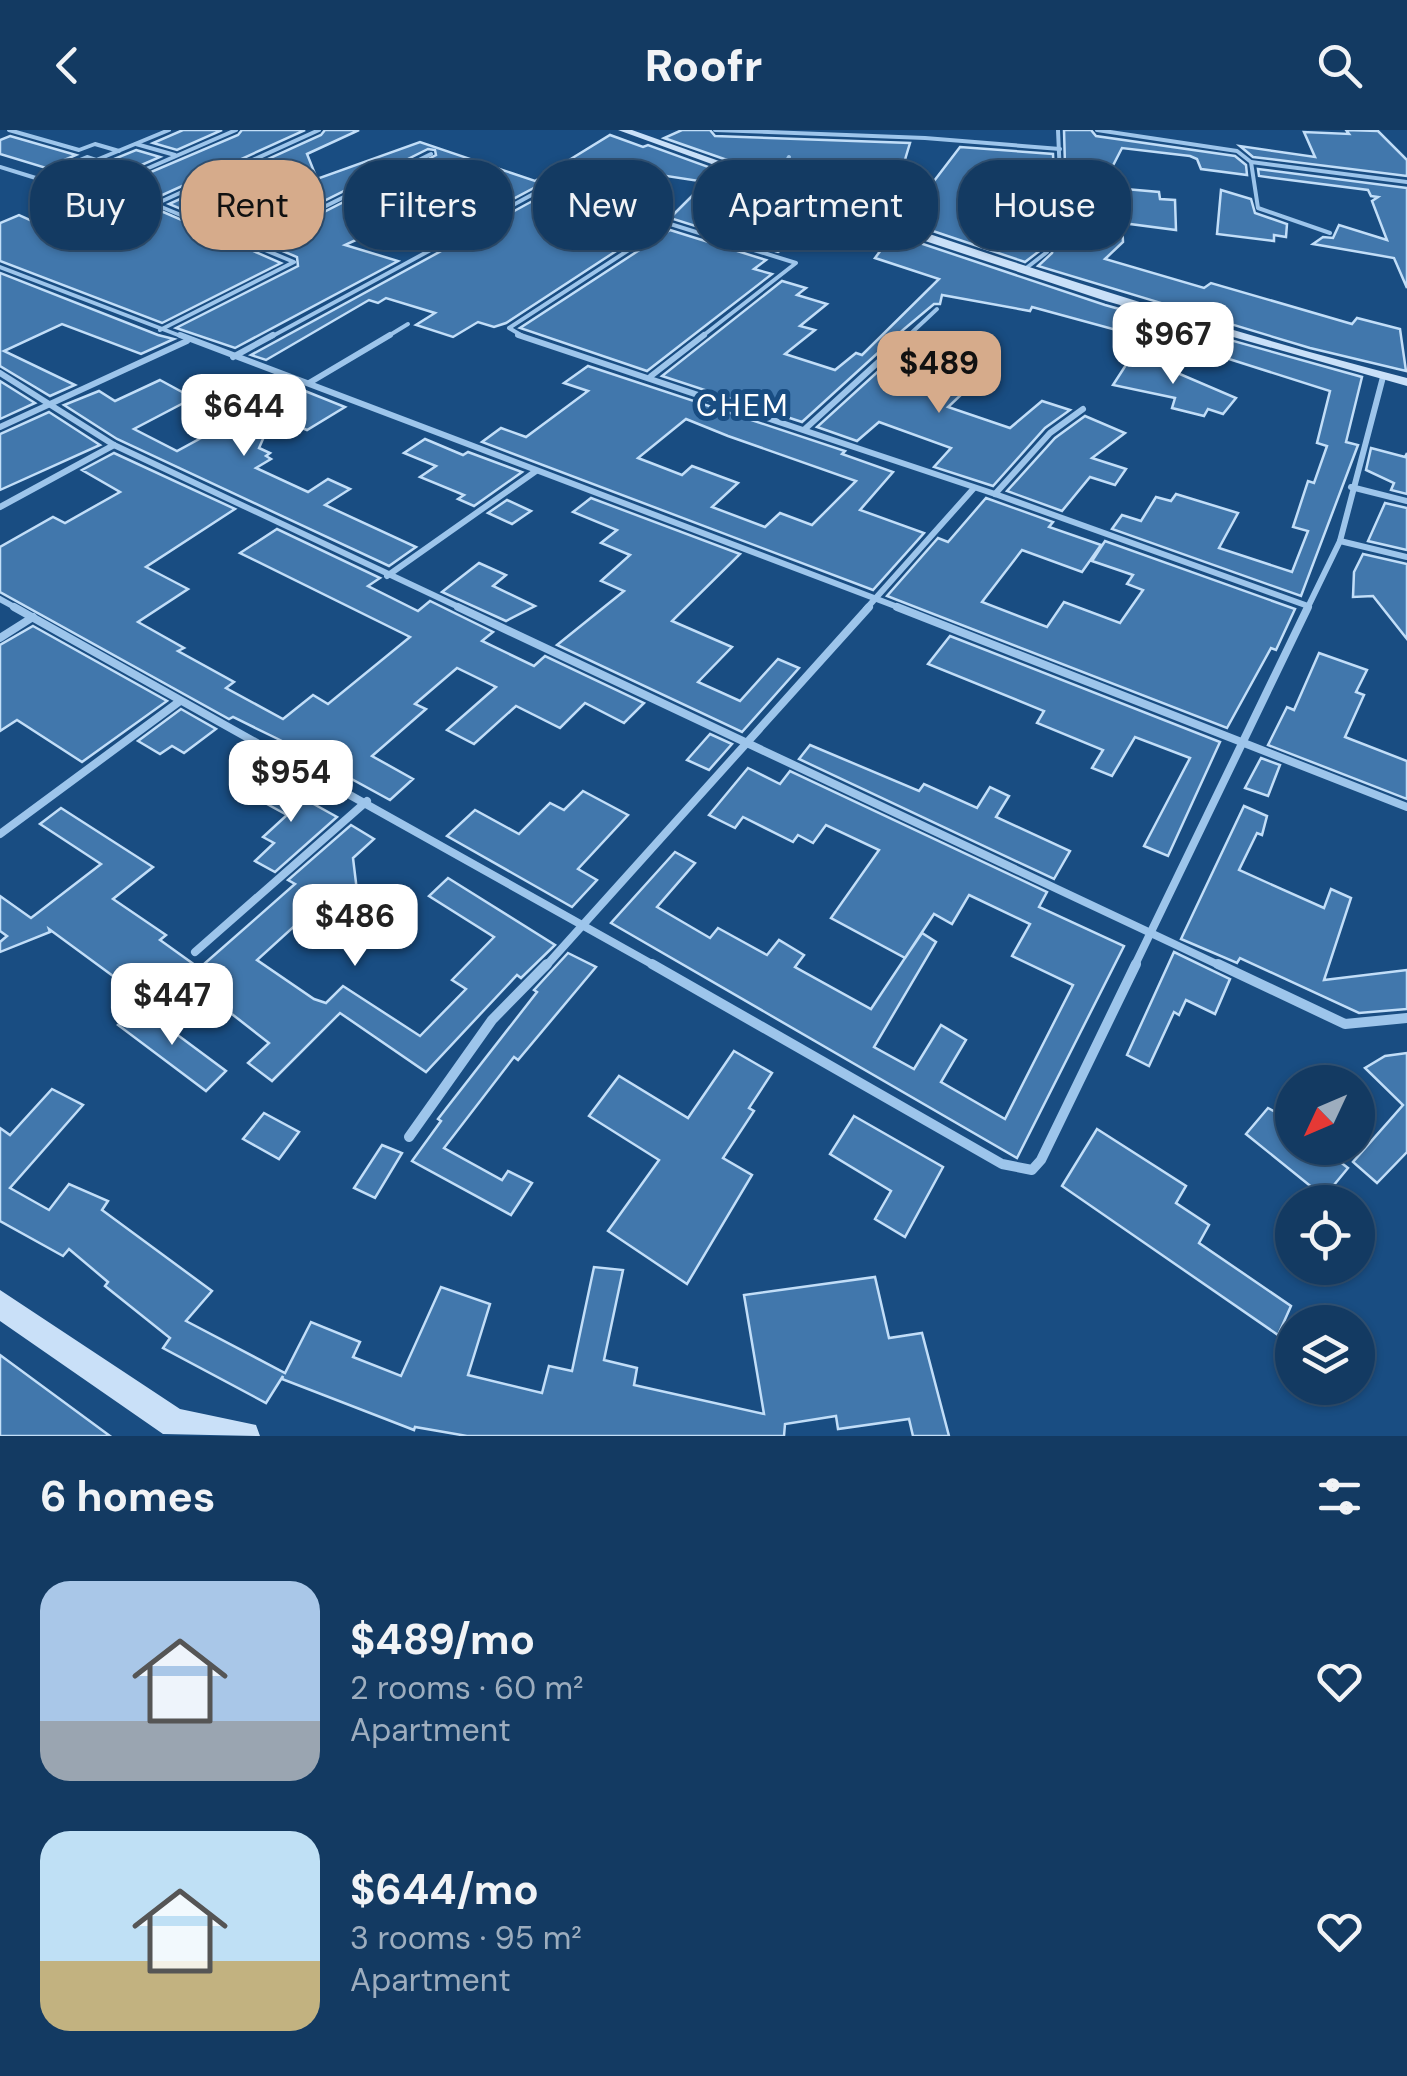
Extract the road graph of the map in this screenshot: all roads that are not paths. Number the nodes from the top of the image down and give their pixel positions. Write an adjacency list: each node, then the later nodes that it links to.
1 (4, 130): 14 (lane)
2 (146, 130): 10 (lane)
3 (169, 130): 10 (lane)
4 (236, 130): 16 (lane)
5 (319, 130): 19 (lane)
6 (715, 130): 11 (lane)
7 (1058, 130): 13 (lane)
8 (1096, 130): 21 (lane)
9 (632, 131): 20 (street)
10 (160, 134): 12 (lane)
11 (902, 134): 13 (lane)
12 (136, 144): 14 (lane); 16 (lane)
13 (1060, 149): 36 (lane)
14 (119, 151): 18 (lane)
15 (432, 154): 28 (lane)
16 (177, 156): 22 (lane)
17 (82, 160): 18 (lane)
18 (96, 160)
19 (254, 160)
20 (715, 160)
21 (1251, 162): 25 (lane); 31 (lane)
22 (161, 163)
23 (0, 166): 24 (lane)
24 (30, 176)
25 (1407, 182)
26 (533, 192): 41 (lane)
27 (181, 194): 29 (lane)
28 (324, 207)
29 (181, 213)
30 (673, 226): 43 (lane)
31 (1330, 233)
32 (938, 240): 36 (street)
33 (269, 250): 39 (lane)
34 (628, 250): 43 (lane)
35 (0, 267): 39 (lane)
36 (1025, 269): 44 (street)
37 (937, 310): 50 (lane)
38 (408, 324): 46 (lane)
39 (160, 330): 40 (lane)
40 (186, 341): 41 (lane); 47 (lane)
41 (233, 357): 46 (lane)
42 (0, 374): 47 (lane)
43 (650, 376): 50 (lane)
44 (1383, 376): 45 (street); 53 (lane)
45 (1407, 382)
46 (309, 383): 52 (lane)
47 (50, 404): 49 (lane); 51 (lane)
48 (1083, 409): 55 (lane)
49 (0, 427)
50 (805, 429): 54 (lane)
51 (114, 446): 57 (lane); 60 (lane)
52 (536, 471): 60 (lane); 61 (lane)
53 (1351, 487): 56 (lane); 58 (lane)
54 (974, 488): 55 (lane); 61 (lane)
55 (995, 494): 63 (lane)
56 (1407, 501)
57 (0, 506)
58 (1340, 541): 59 (lane); 63 (lane)
59 (1407, 557)
60 (387, 576): 68 (lane)
61 (875, 598): 67 (lane); 68 (lane)
62 (0, 599): 64 (lane)
63 (1308, 606): 67 (lane)
64 (33, 617): 65 (lane); 66 (lane)
65 (0, 638)
66 (180, 701): 69 (lane); 71 (lane)
67 (1240, 742): 70 (lane); 73 (lane)
68 (744, 744): 72 (lane); 73 (lane)
69 (366, 801): 72 (lane); 74 (lane)
70 (1407, 807)
71 (0, 834)
72 (584, 927): 73 (lane); 76 (lane)
73 (1148, 933): 75 (lane)
74 (195, 952)
75 (1407, 1018)
76 (410, 1136)
77 (0, 1304): 78 (street)
78 (245, 1436)

